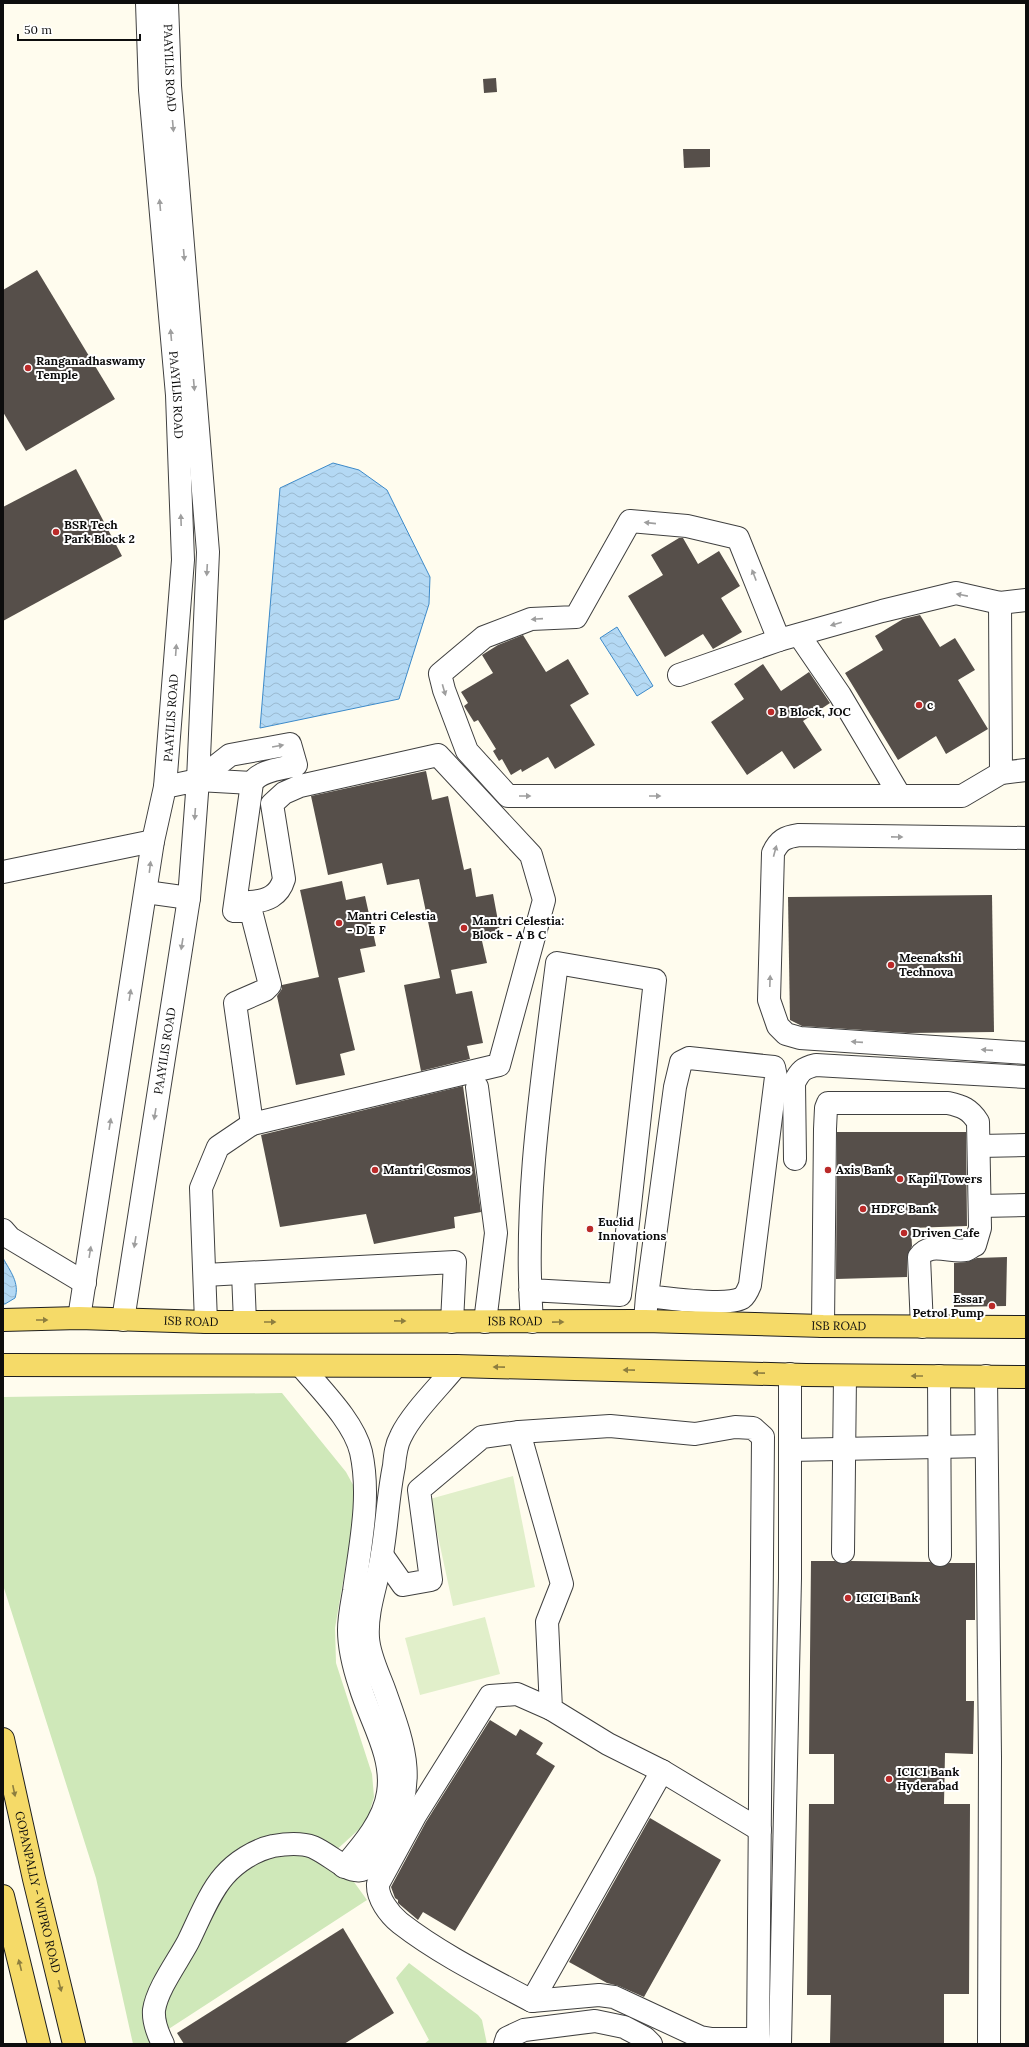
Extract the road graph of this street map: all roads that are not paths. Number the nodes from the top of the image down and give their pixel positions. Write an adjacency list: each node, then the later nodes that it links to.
1 (147, 3): 11 (street, PAAYILIS ROAD, one-way to 1)
2 (167, 3): 9 (street, PAAYILIS ROAD, one-way to 9)
3 (1026, 600): 4 (street)
4 (1000, 603): 5 (street, one-way to 5); 8 (street)
5 (789, 637): 6 (street); 12 (street); 12 (street, one-way to 12)
6 (680, 676)
7 (1026, 770): 8 (street)
8 (1001, 774): 12 (street)
9 (198, 780): 10 (street); 10 (street, one-way to 10); 11 (street); 17 (street, PAAYILIS ROAD, one-way to 17)
10 (252, 783): 18 (street)
11 (165, 786): 14 (street, PAAYILIS ROAD)
12 (900, 796)
13 (1026, 838): 19 (street, one-way to 13)
14 (153, 841): 15 (street); 16 (street, PAAYILIS ROAD, one-way to 14)
15 (3, 872)
16 (146, 892): 17 (street); 31 (street, PAAYILIS ROAD, one-way to 16)
17 (189, 898): 37 (street, PAAYILIS ROAD, one-way to 37)
18 (251, 911): 22 (street); 22 (street)
19 (1026, 1053)
20 (1026, 1077): 25 (street)
21 (477, 1087): 42 (street)
22 (252, 1124): 30 (street)
23 (1026, 1145): 24 (street)
24 (980, 1146): 27 (street); 45 (street)
25 (795, 1159)
26 (1026, 1205): 27 (street)
27 (980, 1206): 46 (street)
28 (3, 1230): 31 (street)
29 (243, 1273): 30 (street); 40 (street); 41 (street)
30 (205, 1275): 39 (street)
31 (85, 1283): 35 (street, PAAYILIS ROAD)
32 (530, 1290): 32 (street); 43 (street)
33 (647, 1296): 34 (street); 34 (street); 38 (street)
34 (681, 1299): 44 (street)
35 (79, 1318): 36 (main road, ISB ROAD, one-way to 35); 37 (main road, ISB ROAD)
36 (3, 1320)
37 (123, 1320): 39 (main road, ISB ROAD)
38 (644, 1321): 43 (main road, ISB ROAD, one-way to 38); 44 (main road, ISB ROAD)
39 (206, 1322): 40 (main road, ISB ROAD)
40 (245, 1322): 41 (main road, ISB ROAD, one-way to 41)
41 (452, 1322): 42 (main road, ISB ROAD)
42 (485, 1322): 43 (main road, ISB ROAD)
43 (532, 1322)
44 (679, 1322): 45 (main road, ISB ROAD)
45 (823, 1326): 46 (main road, ISB ROAD)
46 (922, 1327): 47 (main road, ISB ROAD)
47 (1026, 1327)
48 (3, 1365): 49 (main road)
49 (301, 1366): 50 (main road); 68 (street)
50 (456, 1366): 51 (main road, one-way to 50); 62 (street)
51 (790, 1374): 52 (main road); 60 (street)
52 (845, 1376): 53 (main road, one-way to 52); 59 (street)
53 (939, 1376): 54 (main road); 58 (street)
54 (986, 1376): 55 (main road); 57 (street)
55 (1026, 1376)
56 (519, 1432): 62 (street); 64 (street); 67 (street)
57 (986, 1446): 58 (street); 78 (street)
58 (940, 1447): 59 (street); 63 (street)
59 (844, 1449): 60 (street); 61 (street)
60 (790, 1450): 77 (street)
61 (843, 1552)
62 (382, 1554): 68 (street)
63 (940, 1555)
64 (551, 1709): 66 (street); 70 (street)
65 (3, 1739): 73 (main road, GOPANPALLY - WIPRO ROAD, one-way to 73)
66 (662, 1771): 67 (street); 70 (street)
67 (760, 1830): 71 (street)
68 (344, 1867): 74 (street)
69 (3, 1896): 72 (main road, one-way to 69)
70 (532, 2001): 71 (street)
71 (758, 2041)
72 (39, 2044)
73 (74, 2044)
74 (163, 2044)
75 (505, 2044): 76 (street)
76 (651, 2044)
77 (780, 2044)
78 (989, 2044)

